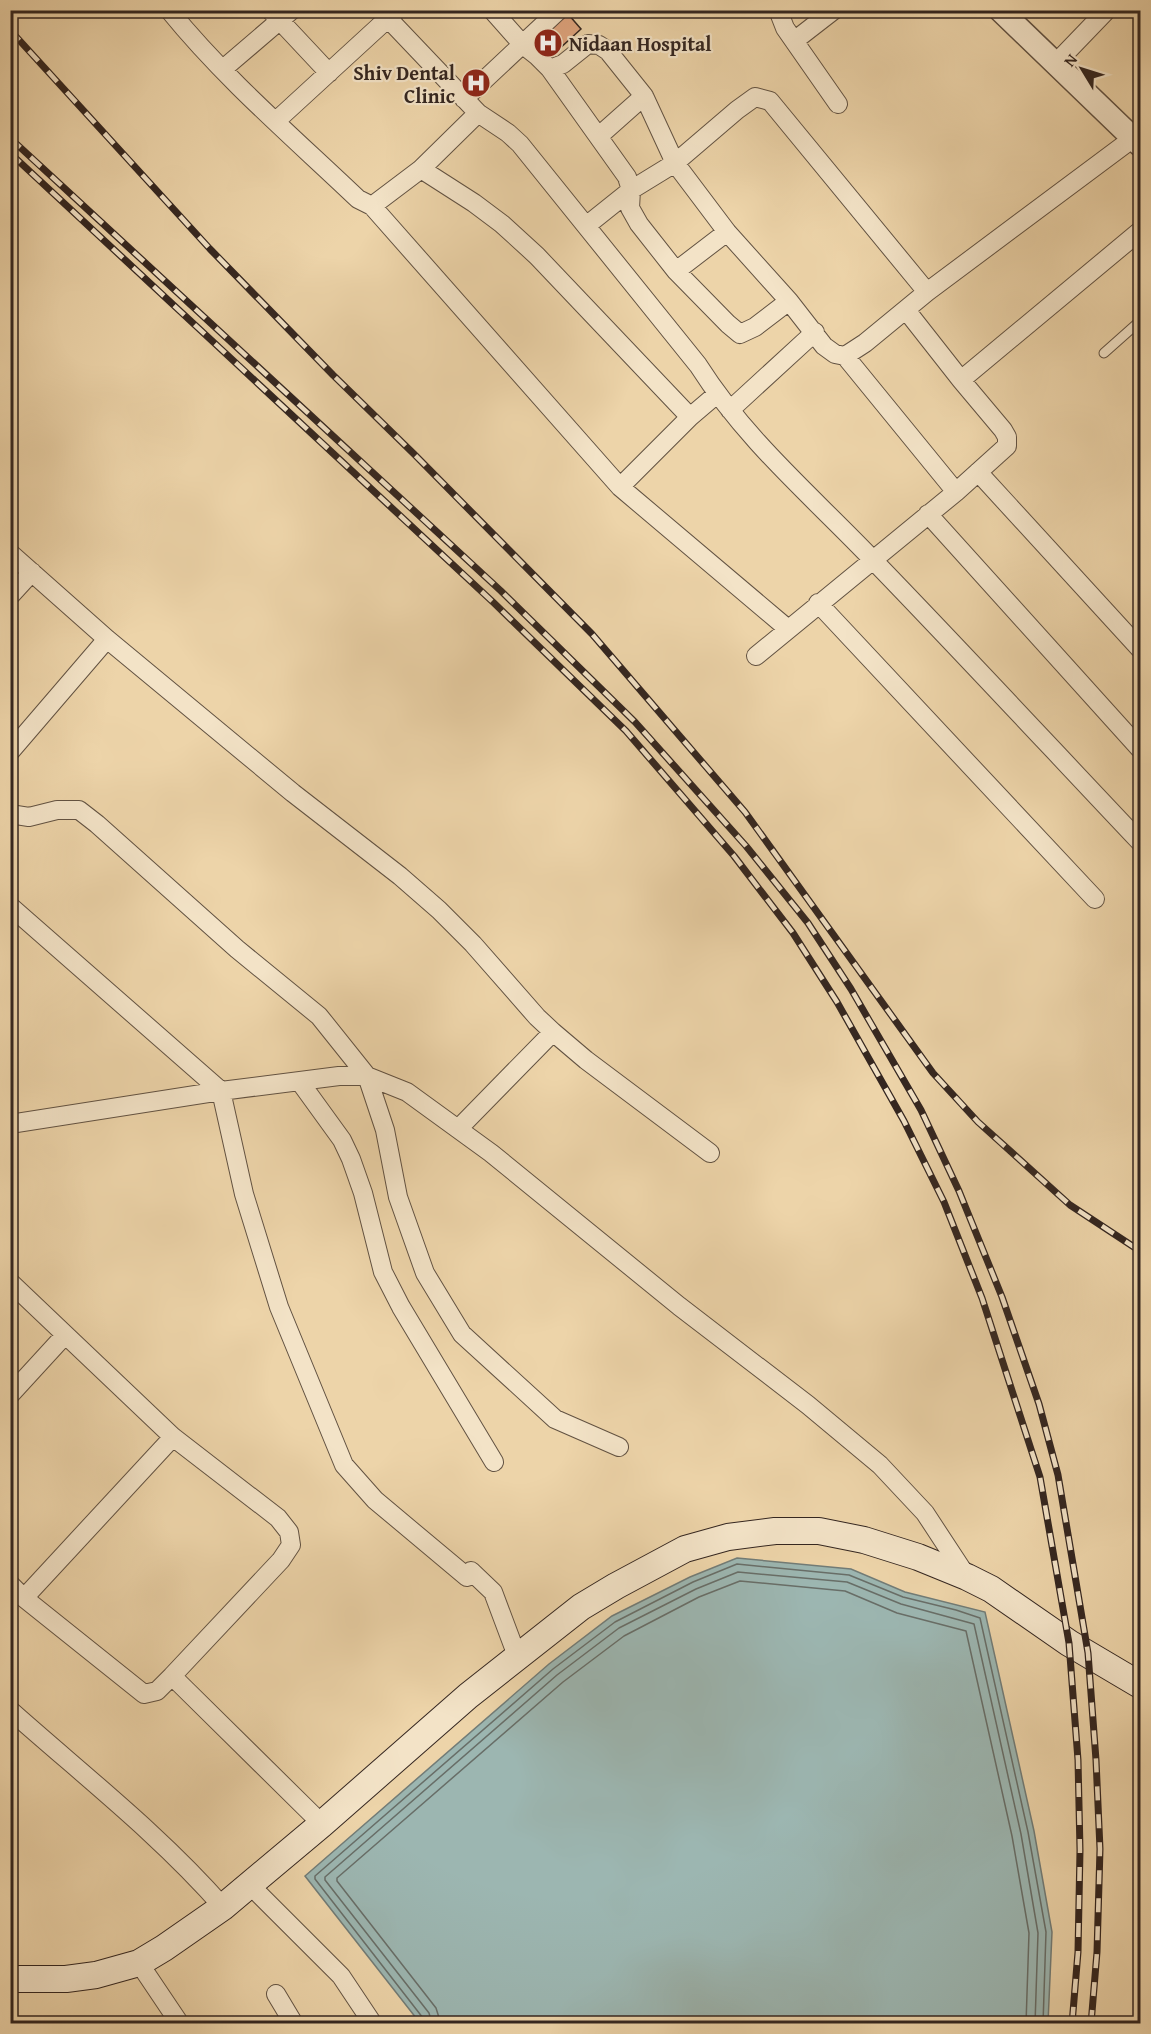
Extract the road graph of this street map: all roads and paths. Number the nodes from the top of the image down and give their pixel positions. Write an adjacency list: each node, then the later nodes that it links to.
1 (492, 10): 11 (street)
2 (559, 10): 11 (street)
3 (778, 10): 10 (street)
4 (834, 10): 10 (street)
5 (1000, 10): 12 (street)
6 (1107, 10): 12 (street)
7 (176, 13): 13 (street)
8 (388, 13): 15 (street); 17 (street)
9 (280, 14): 13 (street); 15 (street)
10 (794, 41): 18 (street)
11 (523, 45): 14 (street); 17 (street)
12 (1056, 63): 22 (street)
13 (223, 69): 20 (street)
14 (550, 69): 16 (street); 21 (street)
15 (329, 73): 20 (street)
16 (644, 96): 21 (street); 23 (street)
17 (464, 99): 19 (street)
18 (838, 104)
19 (478, 113): 24 (street); 27 (street)
20 (276, 121): 26 (street)
21 (599, 136): 25 (street)
22 (1136, 142): 31 (street)
23 (675, 164): 25 (street); 29 (street); 31 (street)
24 (422, 169): 26 (street); 41 (street)
25 (632, 190): 27 (street); 30 (street)
26 (372, 206): 43 (street)
27 (586, 226): 39 (street)
28 (1140, 231): 38 (street)
29 (727, 232): 30 (street); 32 (street)
30 (676, 271): 32 (street)
31 (927, 292): 33 (street)
32 (789, 301): 35 (street)
33 (906, 310): 37 (street); 38 (street)
34 (1140, 321): 36 (lane)
35 (815, 332): 37 (street); 40 (street)
36 (1104, 353)
37 (845, 356): 44 (street)
38 (961, 380): 42 (street)
39 (717, 394): 40 (street); 41 (street)
40 (730, 410): 47 (street)
41 (690, 417): 43 (street)
42 (978, 472): 44 (street); 53 (street)
43 (620, 487): 51 (street)
44 (956, 492): 45 (street)
45 (928, 514): 47 (street); 55 (street)
46 (10, 553): 48 (street)
47 (873, 560): 50 (street); 58 (street)
48 (32, 572): 49 (street); 52 (street)
49 (10, 596)
50 (818, 603): 51 (street); 59 (street)
51 (788, 629): 54 (street)
52 (107, 639): 56 (street); 61 (street)
53 (1140, 649)
54 (756, 656)
55 (1140, 749)
56 (10, 752)
57 (10, 814): 62 (street)
58 (1140, 842)
59 (1095, 899)
60 (10, 906): 64 (street)
61 (553, 1032): 66 (street); 67 (street)
62 (367, 1076): 63 (street); 66 (street); 72 (street)
63 (300, 1082): 64 (street); 73 (street)
64 (221, 1091): 65 (street); 77 (street)
65 (10, 1124)
66 (459, 1128): 74 (street)
67 (710, 1153)
68 (10, 1282): 69 (street)
69 (65, 1335): 70 (street); 71 (street)
70 (10, 1395)
71 (173, 1437): 76 (street); 78 (street)
72 (619, 1447)
73 (494, 1462)
74 (967, 1576): 77 (main road); 79 (main road)
75 (10, 1584): 76 (street)
76 (24, 1598): 78 (street)
77 (517, 1656): 81 (main road)
78 (172, 1676): 81 (street)
79 (1140, 1685)
80 (10, 1710): 83 (street)
81 (322, 1824): 82 (main road)
82 (250, 1885): 83 (main road); 89 (street)
83 (224, 1907): 84 (main road)
84 (139, 1963): 85 (main road); 87 (street)
85 (10, 1979)
86 (276, 1994): 88 (street)
87 (180, 2024)
88 (294, 2024)
89 (373, 2024)

